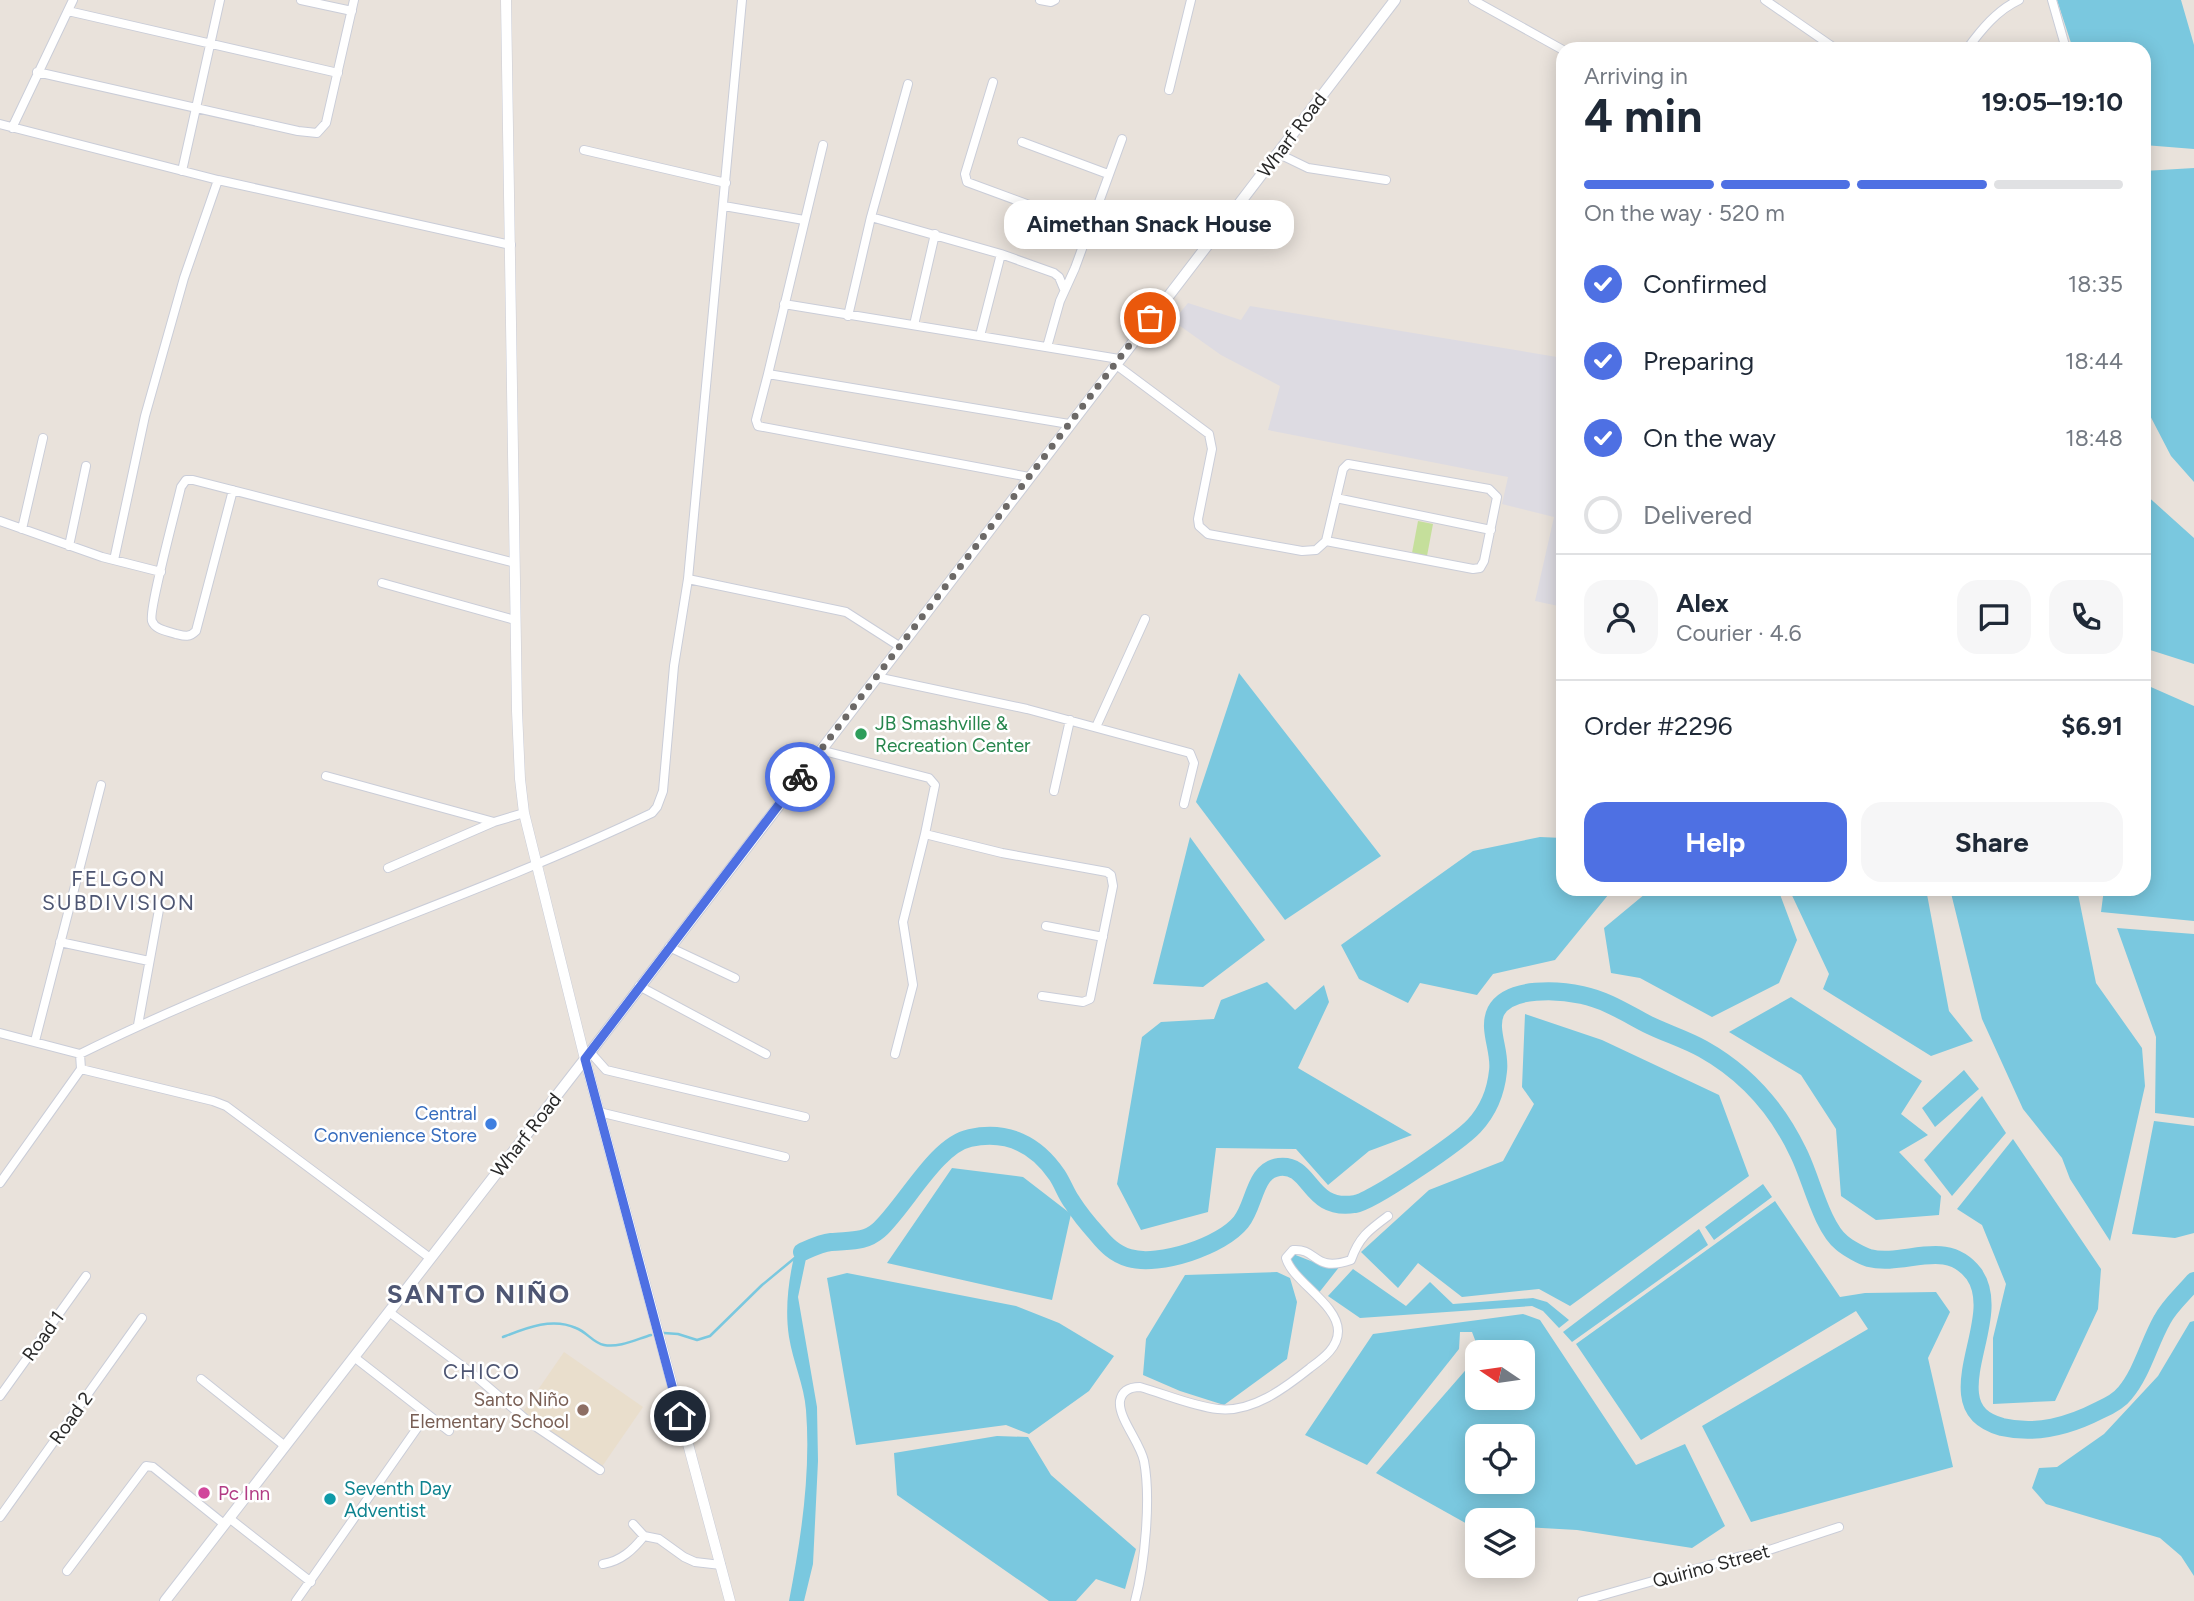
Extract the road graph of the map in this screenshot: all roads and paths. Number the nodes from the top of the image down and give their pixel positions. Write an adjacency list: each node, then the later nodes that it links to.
1 (72, 0): 15 (street)
2 (220, 0): 20 (street)
3 (301, 0): 16 (street)
4 (354, 0): 16 (street)
5 (506, 0): 45 (street)
6 (742, 0): 39 (street)
7 (1040, 0): 8 (street)
8 (1055, 0)
9 (1191, 0): 26 (street)
10 (1395, 0): 34 (main road, Wharf Road)
11 (1473, 0): 21 (street)
12 (1765, 0): 17 (street)
13 (2019, 0): 18 (street)
14 (2052, 0): 19 (street)
15 (68, 11): 20 (street); 22 (street)
16 (352, 11): 23 (street)
17 (1826, 42)
18 (1973, 42)
19 (2064, 42)
20 (211, 44): 23 (street); 27 (street)
21 (1556, 46)
22 (37, 72): 27 (street); 29 (street)
23 (338, 73): 27 (street)
24 (993, 82): 43 (street)
25 (908, 84): 41 (street)
26 (1169, 90)
27 (195, 107): 35 (street)
28 (0, 124): 29 (street)
29 (12, 128): 35 (street)
30 (1122, 139): 36 (street)
31 (1022, 142): 36 (street)
32 (823, 145): 42 (street)
33 (584, 150): 39 (street)
34 (1278, 153): 38 (street); 53 (main road, Wharf Road)
35 (182, 170): 37 (street)
36 (1108, 174): 43 (street)
37 (218, 180): 45 (street); 66 (street)
38 (1386, 180)
39 (726, 183): 40 (street)
40 (724, 205): 42 (street); 69 (street)
41 (871, 217): 44 (street); 49 (street)
42 (804, 220): 48 (street)
43 (1089, 227): 47 (street)
44 (935, 234): 46 (street); 50 (street)
45 (511, 245): 67 (street)
46 (1001, 254): 47 (street); 51 (street)
47 (1064, 289): 52 (street)
48 (784, 304): 49 (street); 54 (street)
49 (848, 316): 50 (street)
50 (914, 325): 51 (street)
51 (980, 336): 52 (street)
52 (1047, 347): 53 (street)
53 (1117, 362): 55 (main road, Wharf Road); 64 (street)
54 (768, 374): 55 (street); 58 (street)
55 (1069, 424): 58 (main road, Wharf Road)
56 (43, 438): 62 (street)
57 (86, 466): 65 (street)
58 (1029, 477): 73 (main road, Wharf Road)
59 (233, 490): 67 (street); 68 (street); 68 (street)
60 (1336, 498): 63 (street); 63 (street); 64 (street)
61 (0, 522): 62 (street)
62 (22, 529): 65 (street)
63 (1491, 530): 64 (street)
64 (1326, 541)
65 (69, 546): 66 (street)
66 (114, 560): 68 (street)
67 (515, 563): 71 (street)
68 (161, 572)
69 (688, 579): 73 (street); 85 (street)
70 (382, 583): 71 (street)
71 (515, 620): 82 (street)
72 (1145, 620): 76 (street)
73 (899, 646): 74 (main road, Wharf Road)
74 (876, 677): 75 (street); 77 (main road, Wharf Road)
75 (1070, 720): 76 (street); 80 (street)
76 (1096, 727): 81 (street)
77 (820, 750): 84 (street); 91 (main road, Wharf Road)
78 (326, 776): 83 (street)
79 (101, 785): 90 (street)
80 (1054, 791)
81 (1184, 804)
82 (524, 813): 83 (street); 85 (street)
83 (494, 822): 86 (street)
84 (925, 835): 89 (street); 101 (street)
85 (538, 864): 96 (street); 102 (street)
86 (388, 868)
87 (160, 904): 92 (street)
88 (1046, 926): 89 (street)
89 (1103, 937): 95 (street)
90 (60, 942): 92 (street); 98 (street)
91 (668, 947): 93 (street); 94 (main road, Wharf Road)
92 (149, 961): 96 (street)
93 (735, 978)
94 (639, 986): 100 (street); 102 (main road, Wharf Road)
95 (1042, 996)
96 (138, 1025): 99 (street)
97 (0, 1033): 98 (street)
98 (35, 1041): 99 (street)
99 (80, 1054): 103 (street)
100 (766, 1054)
101 (895, 1054)
102 (587, 1055): 104 (street); 105 (street); 109 (main road, Wharf Road)
103 (81, 1069): 107 (street); 109 (street)
104 (599, 1112): 106 (street); 126 (street)
105 (805, 1117)
106 (785, 1157)
107 (0, 1183)
108 (1388, 1216): 132 (street)
109 (430, 1258): 111 (main road, Wharf Road)
110 (86, 1276): 115 (street, Road 1)
111 (389, 1312): 113 (main road, Wharf Road); 119 (street)
112 (142, 1318): 120 (street, Road 2)
113 (354, 1357): 116 (street); 118 (main road, Wharf Road)
114 (201, 1379): 118 (street)
115 (0, 1396)
116 (427, 1414): 117 (street); 128 (street)
117 (449, 1431)
118 (285, 1446): 121 (main road, Wharf Road)
119 (600, 1470)
120 (0, 1517)
121 (226, 1521): 127 (street); 128 (street); 129 (main road, Wharf Road)
122 (633, 1524): 124 (street)
123 (1839, 1527): 133 (street, Quirino Street)
124 (644, 1536): 125 (street); 126 (street)
125 (603, 1564)
126 (721, 1565): 131 (street)
127 (67, 1571)
128 (310, 1582): 130 (street)
129 (165, 1601)
130 (296, 1601)
131 (730, 1601)
132 (1135, 1601)
133 (1582, 1601)

